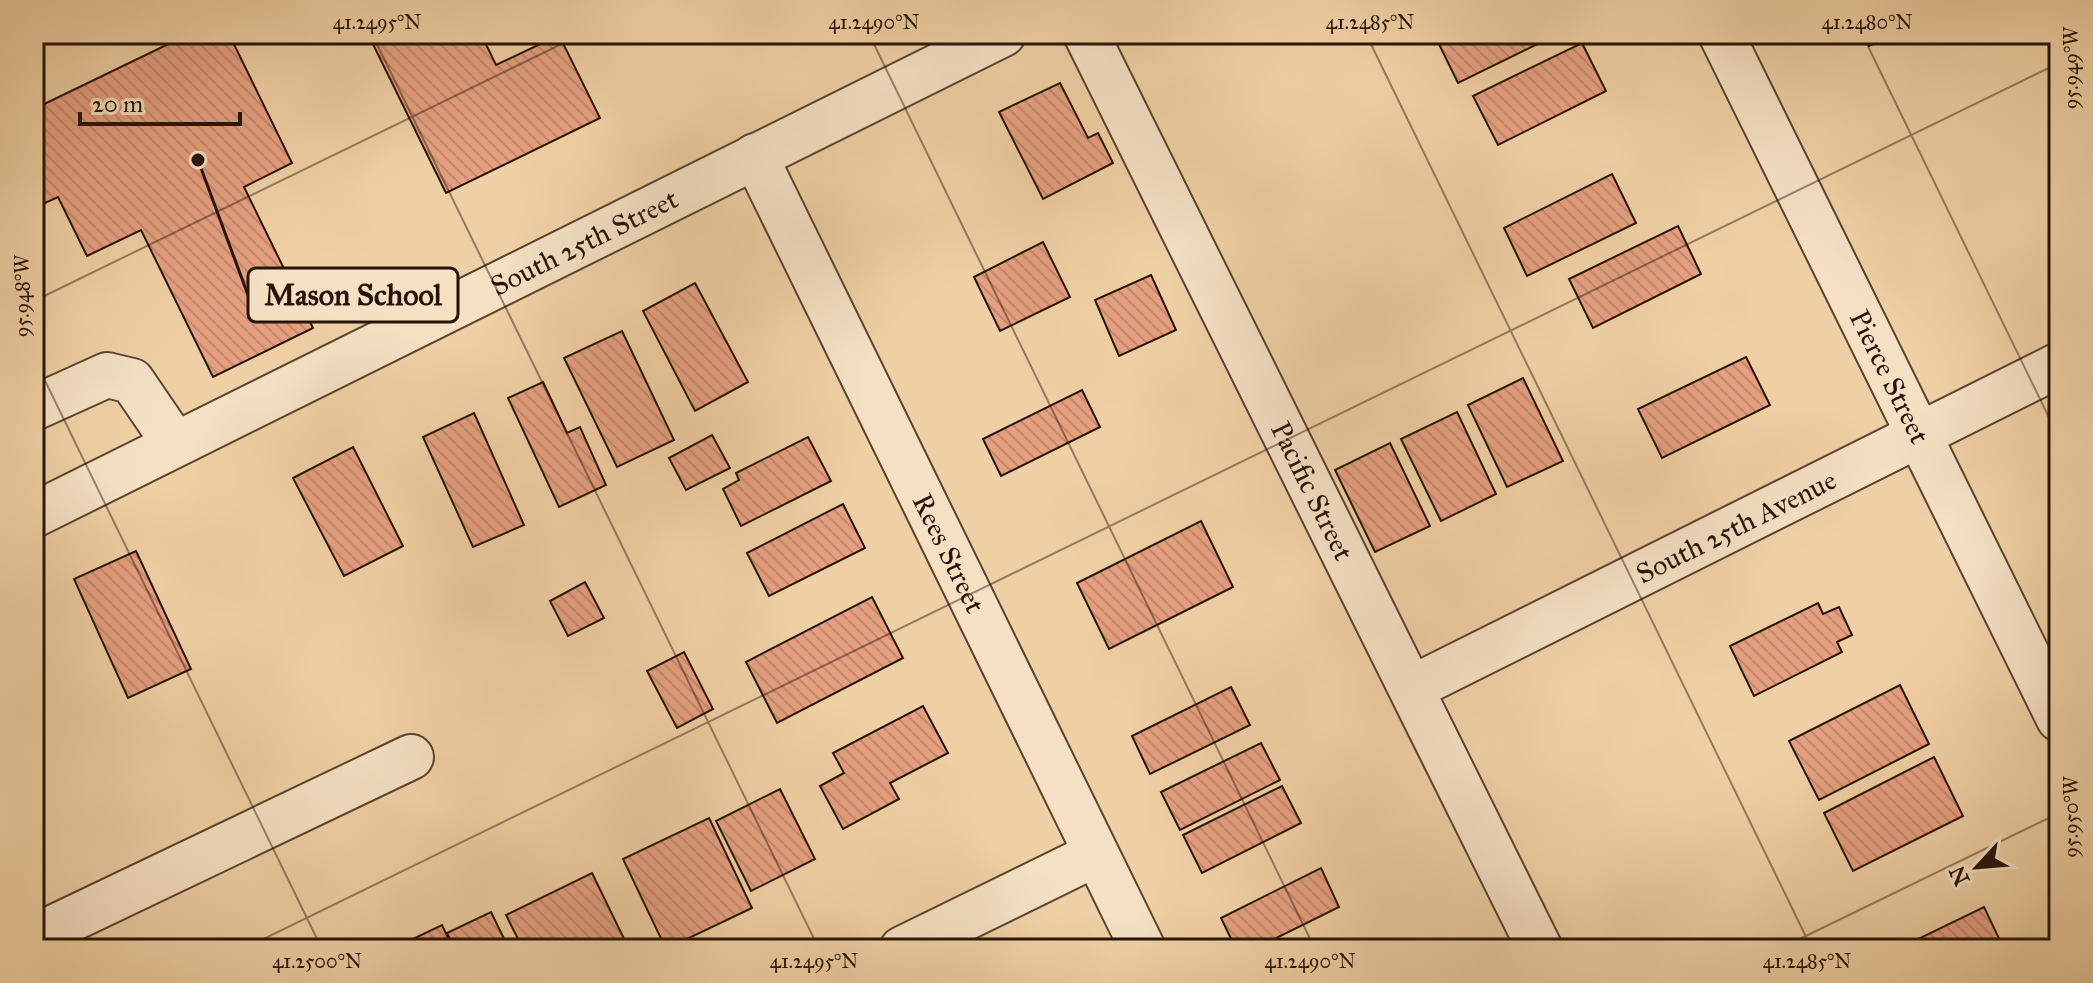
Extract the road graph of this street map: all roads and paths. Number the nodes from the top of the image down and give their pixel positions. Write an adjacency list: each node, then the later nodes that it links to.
1 (1003, 34): 4 (street, South 25th Street)
2 (1086, 34): 10 (street, Pacific Street)
3 (1721, 34): 7 (street, Pierce Street)
4 (755, 156): 8 (street, South 25th Street); 13 (street, Rees Street)
5 (2059, 365): 7 (street, South 25th Avenue)
6 (34, 408): 8 (street)
7 (1919, 435): 10 (street, South 25th Avenue); 11 (street, Pierce Street)
8 (175, 444): 9 (street, South 25th Street)
9 (34, 515)
10 (1412, 688): 17 (street, Pacific Street)
11 (2059, 719)
12 (411, 757): 14 (street)
13 (1096, 854): 15 (street); 16 (street, Rees Street)
14 (34, 937)
15 (902, 949)
16 (1143, 949)
17 (1540, 949)

